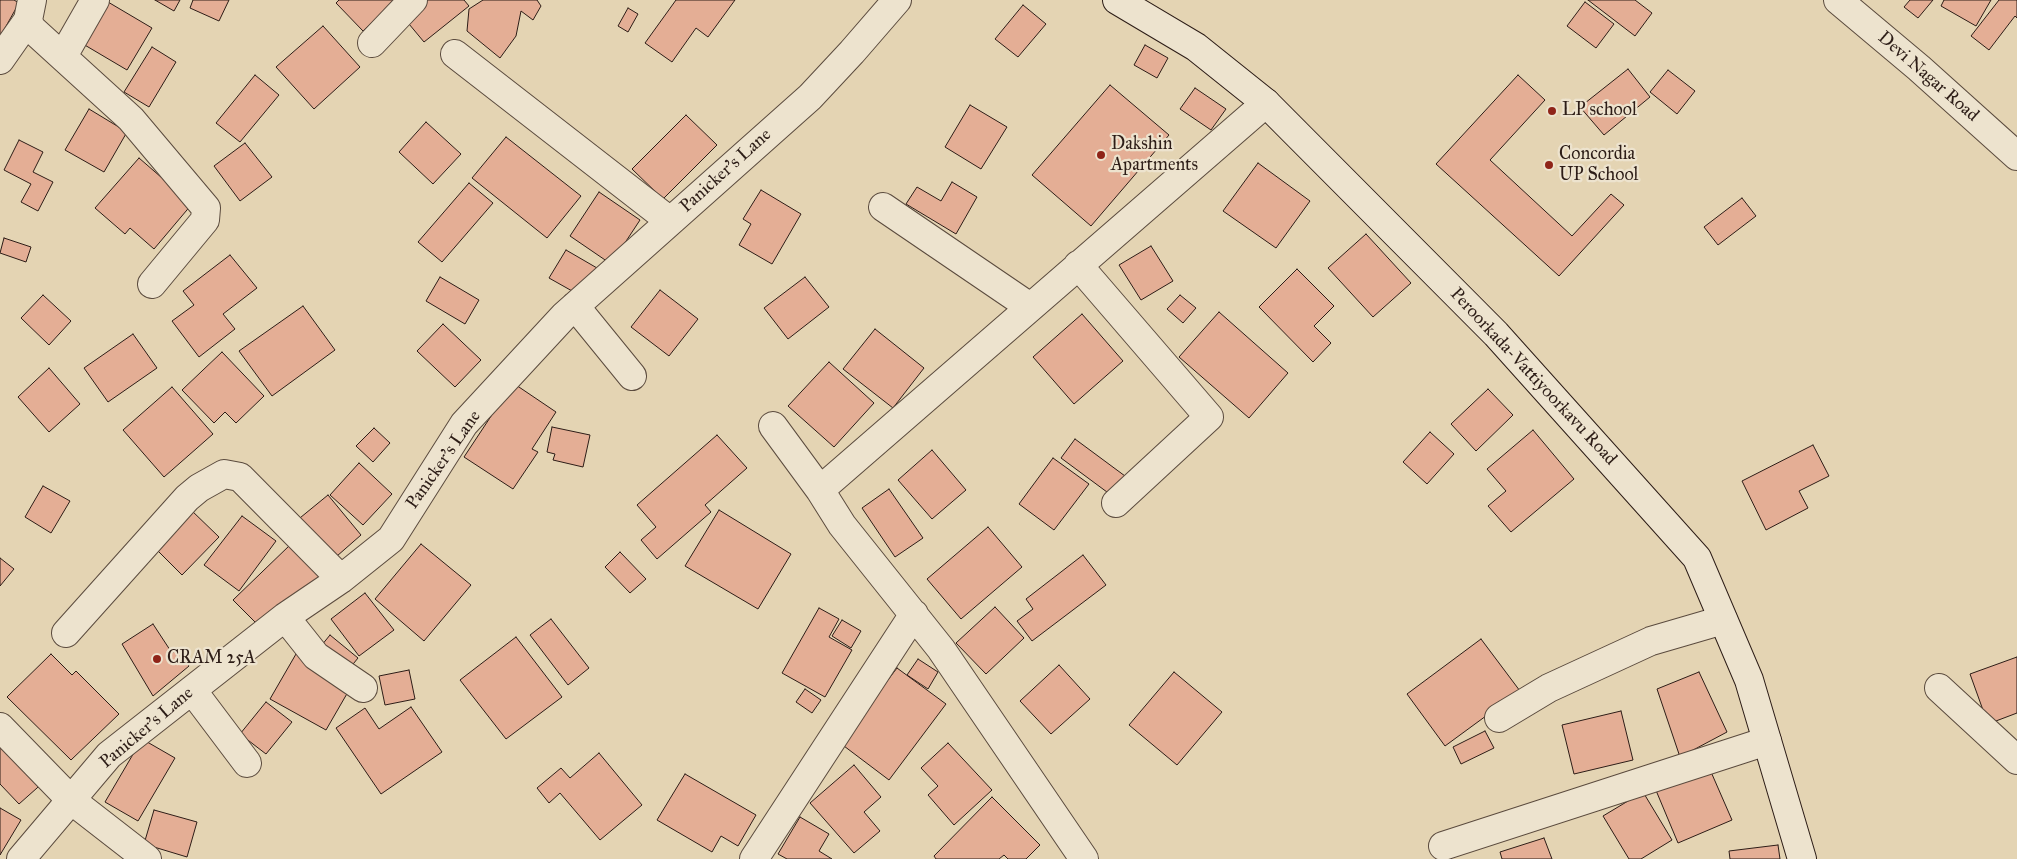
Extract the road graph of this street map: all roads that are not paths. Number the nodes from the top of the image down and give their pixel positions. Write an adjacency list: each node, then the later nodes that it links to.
1 (95, 0): 9 (street)
2 (413, 0): 7 (street)
3 (897, 0): 14 (street, Panicker's Lane)
4 (1118, 0): 11 (street, Peroorkada-Vattiyoorkavu Road)
5 (1838, 0): 12 (street, Devi Nagar Road)
6 (30, 10): 9 (street); 10 (street)
7 (372, 43)
8 (455, 54): 14 (street)
9 (62, 56): 16 (street)
10 (0, 60)
11 (1266, 103): 15 (street); 26 (street, Peroorkada-Vattiyoorkavu Road)
12 (2017, 156)
13 (883, 207): 18 (street)
14 (670, 221): 17 (street, Panicker's Lane)
15 (1078, 265): 18 (street); 22 (street)
16 (152, 284)
17 (575, 306): 19 (street); 23 (street, Panicker's Lane)
18 (1030, 307): 21 (street)
19 (632, 376)
20 (773, 426): 21 (street)
21 (820, 490): 24 (street)
22 (1116, 503)
23 (341, 579): 25 (street, Panicker's Lane); 27 (street)
24 (914, 614): 40 (street); 41 (street)
25 (285, 617): 28 (street); 30 (street, Panicker's Lane)
26 (1723, 620): 31 (street); 33 (street, Peroorkada-Vattiyoorkavu Road)
27 (66, 633)
28 (362, 688)
29 (1939, 688): 34 (street)
30 (192, 690): 35 (street); 36 (street, Panicker's Lane)
31 (1499, 718)
32 (0, 726): 36 (street)
33 (1767, 741): 37 (street); 42 (street, Peroorkada-Vattiyoorkavu Road)
34 (2017, 760)
35 (247, 763)
36 (71, 800): 38 (street, Panicker's Lane); 39 (street)
37 (1443, 846)
38 (21, 859)
39 (147, 859)
40 (754, 859)
41 (1084, 859)
42 (1802, 859)

